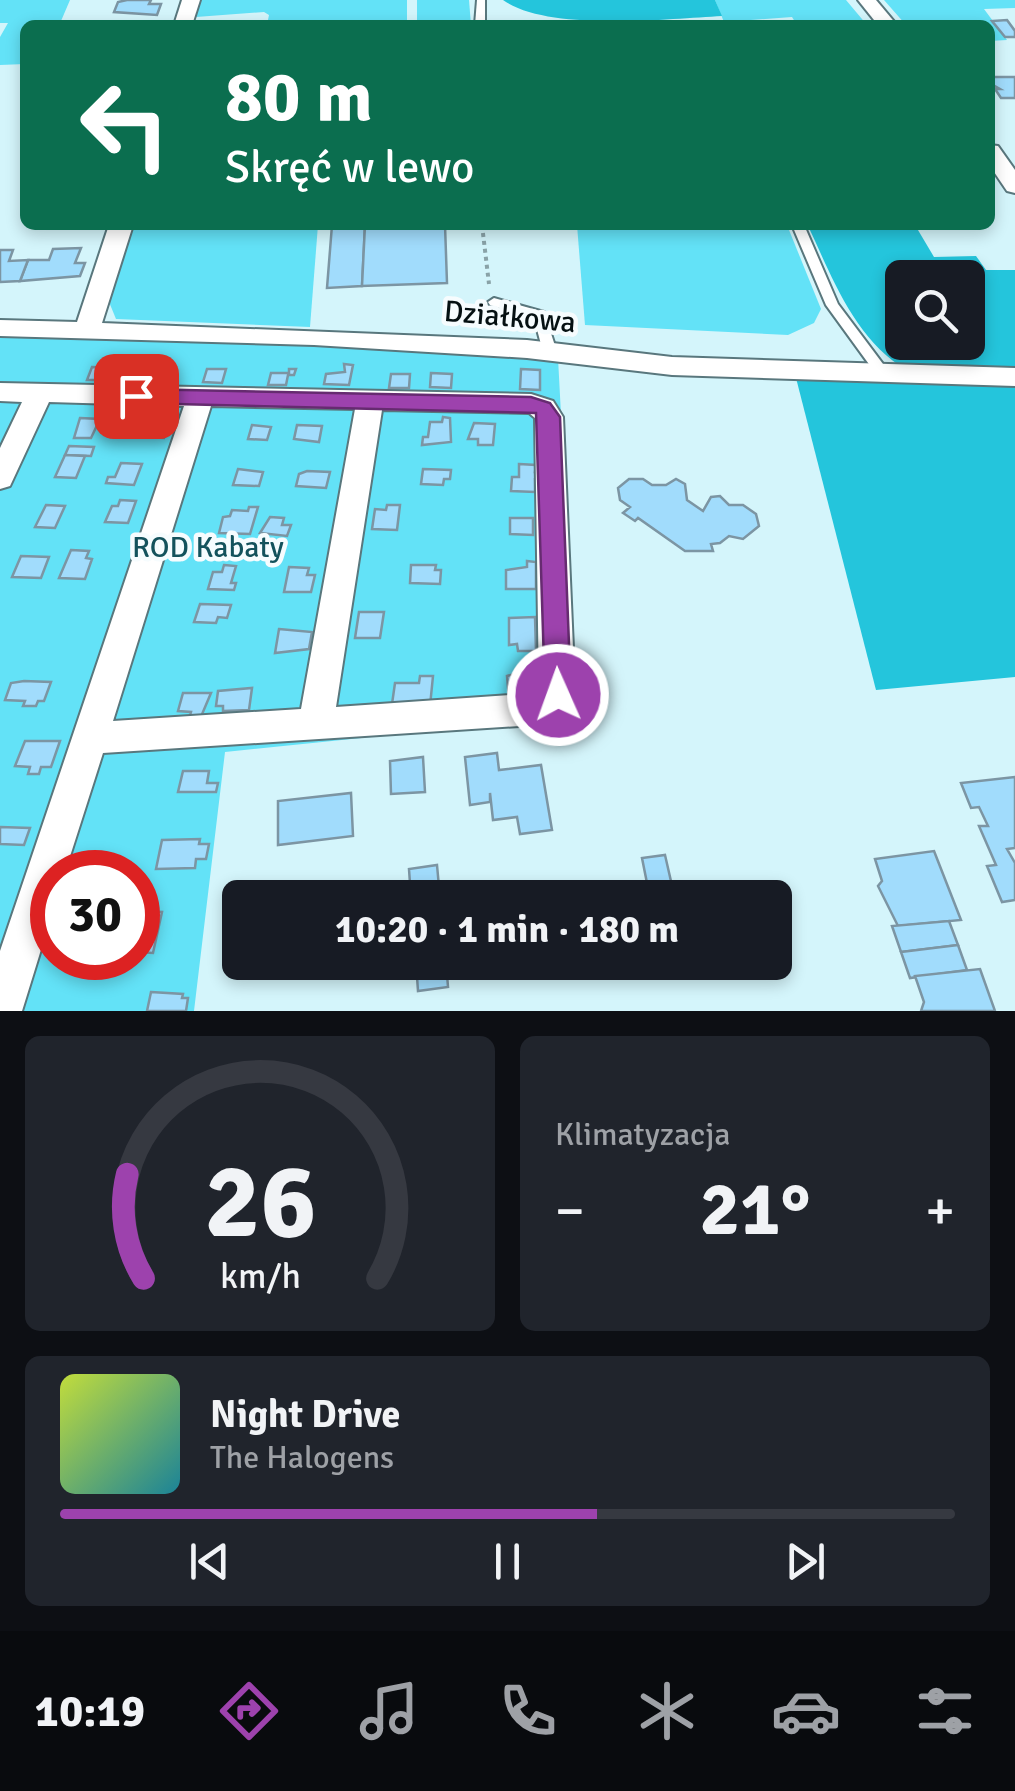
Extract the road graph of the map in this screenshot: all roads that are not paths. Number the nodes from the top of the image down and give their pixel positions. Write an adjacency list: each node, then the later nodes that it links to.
1 (867, 0): 2 (street)
2 (884, 20)
3 (995, 157): 4 (street)
4 (1015, 186)
5 (119, 230): 9 (street)
6 (800, 230): 11 (lane)
7 (494, 302): 10 (lane)
8 (0, 328): 9 (street, Działkowa)
9 (86, 330): 10 (street, Działkowa)
10 (550, 352): 11 (street, Działkowa)
11 (884, 375): 12 (street, Działkowa)
12 (1015, 377)
13 (0, 392): 14 (street)
14 (40, 393): 15 (street); 17 (street)
15 (200, 398): 16 (street); 19 (street)
16 (370, 401): 18 (street); 18 (street)
17 (0, 478)
18 (316, 725): 19 (street)
19 (90, 738): 20 (street)
20 (1, 1011)

